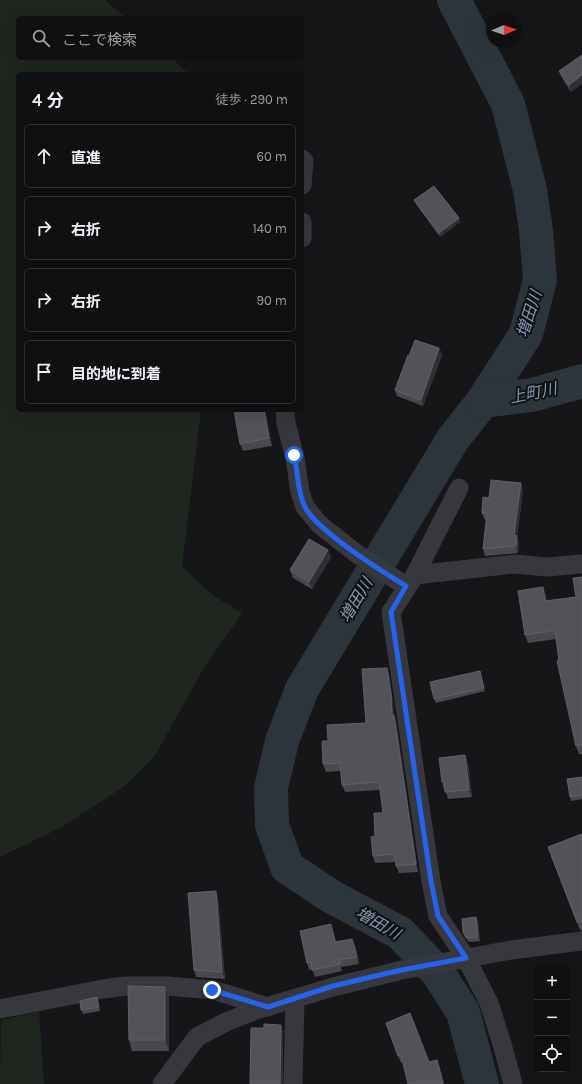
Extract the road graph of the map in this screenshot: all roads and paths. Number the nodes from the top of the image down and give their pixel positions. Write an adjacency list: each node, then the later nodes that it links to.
1 (284, 412): 4 (street)
2 (459, 488): 4 (street)
3 (582, 564): 4 (street)
4 (407, 581): 6 (street)
5 (582, 941): 6 (street)
6 (460, 959): 7 (street); 12 (street)
7 (295, 998): 8 (street); 11 (street)
8 (268, 1007): 9 (street); 10 (street)
9 (0, 1009)
10 (162, 1084)
11 (293, 1084)
12 (513, 1084)

